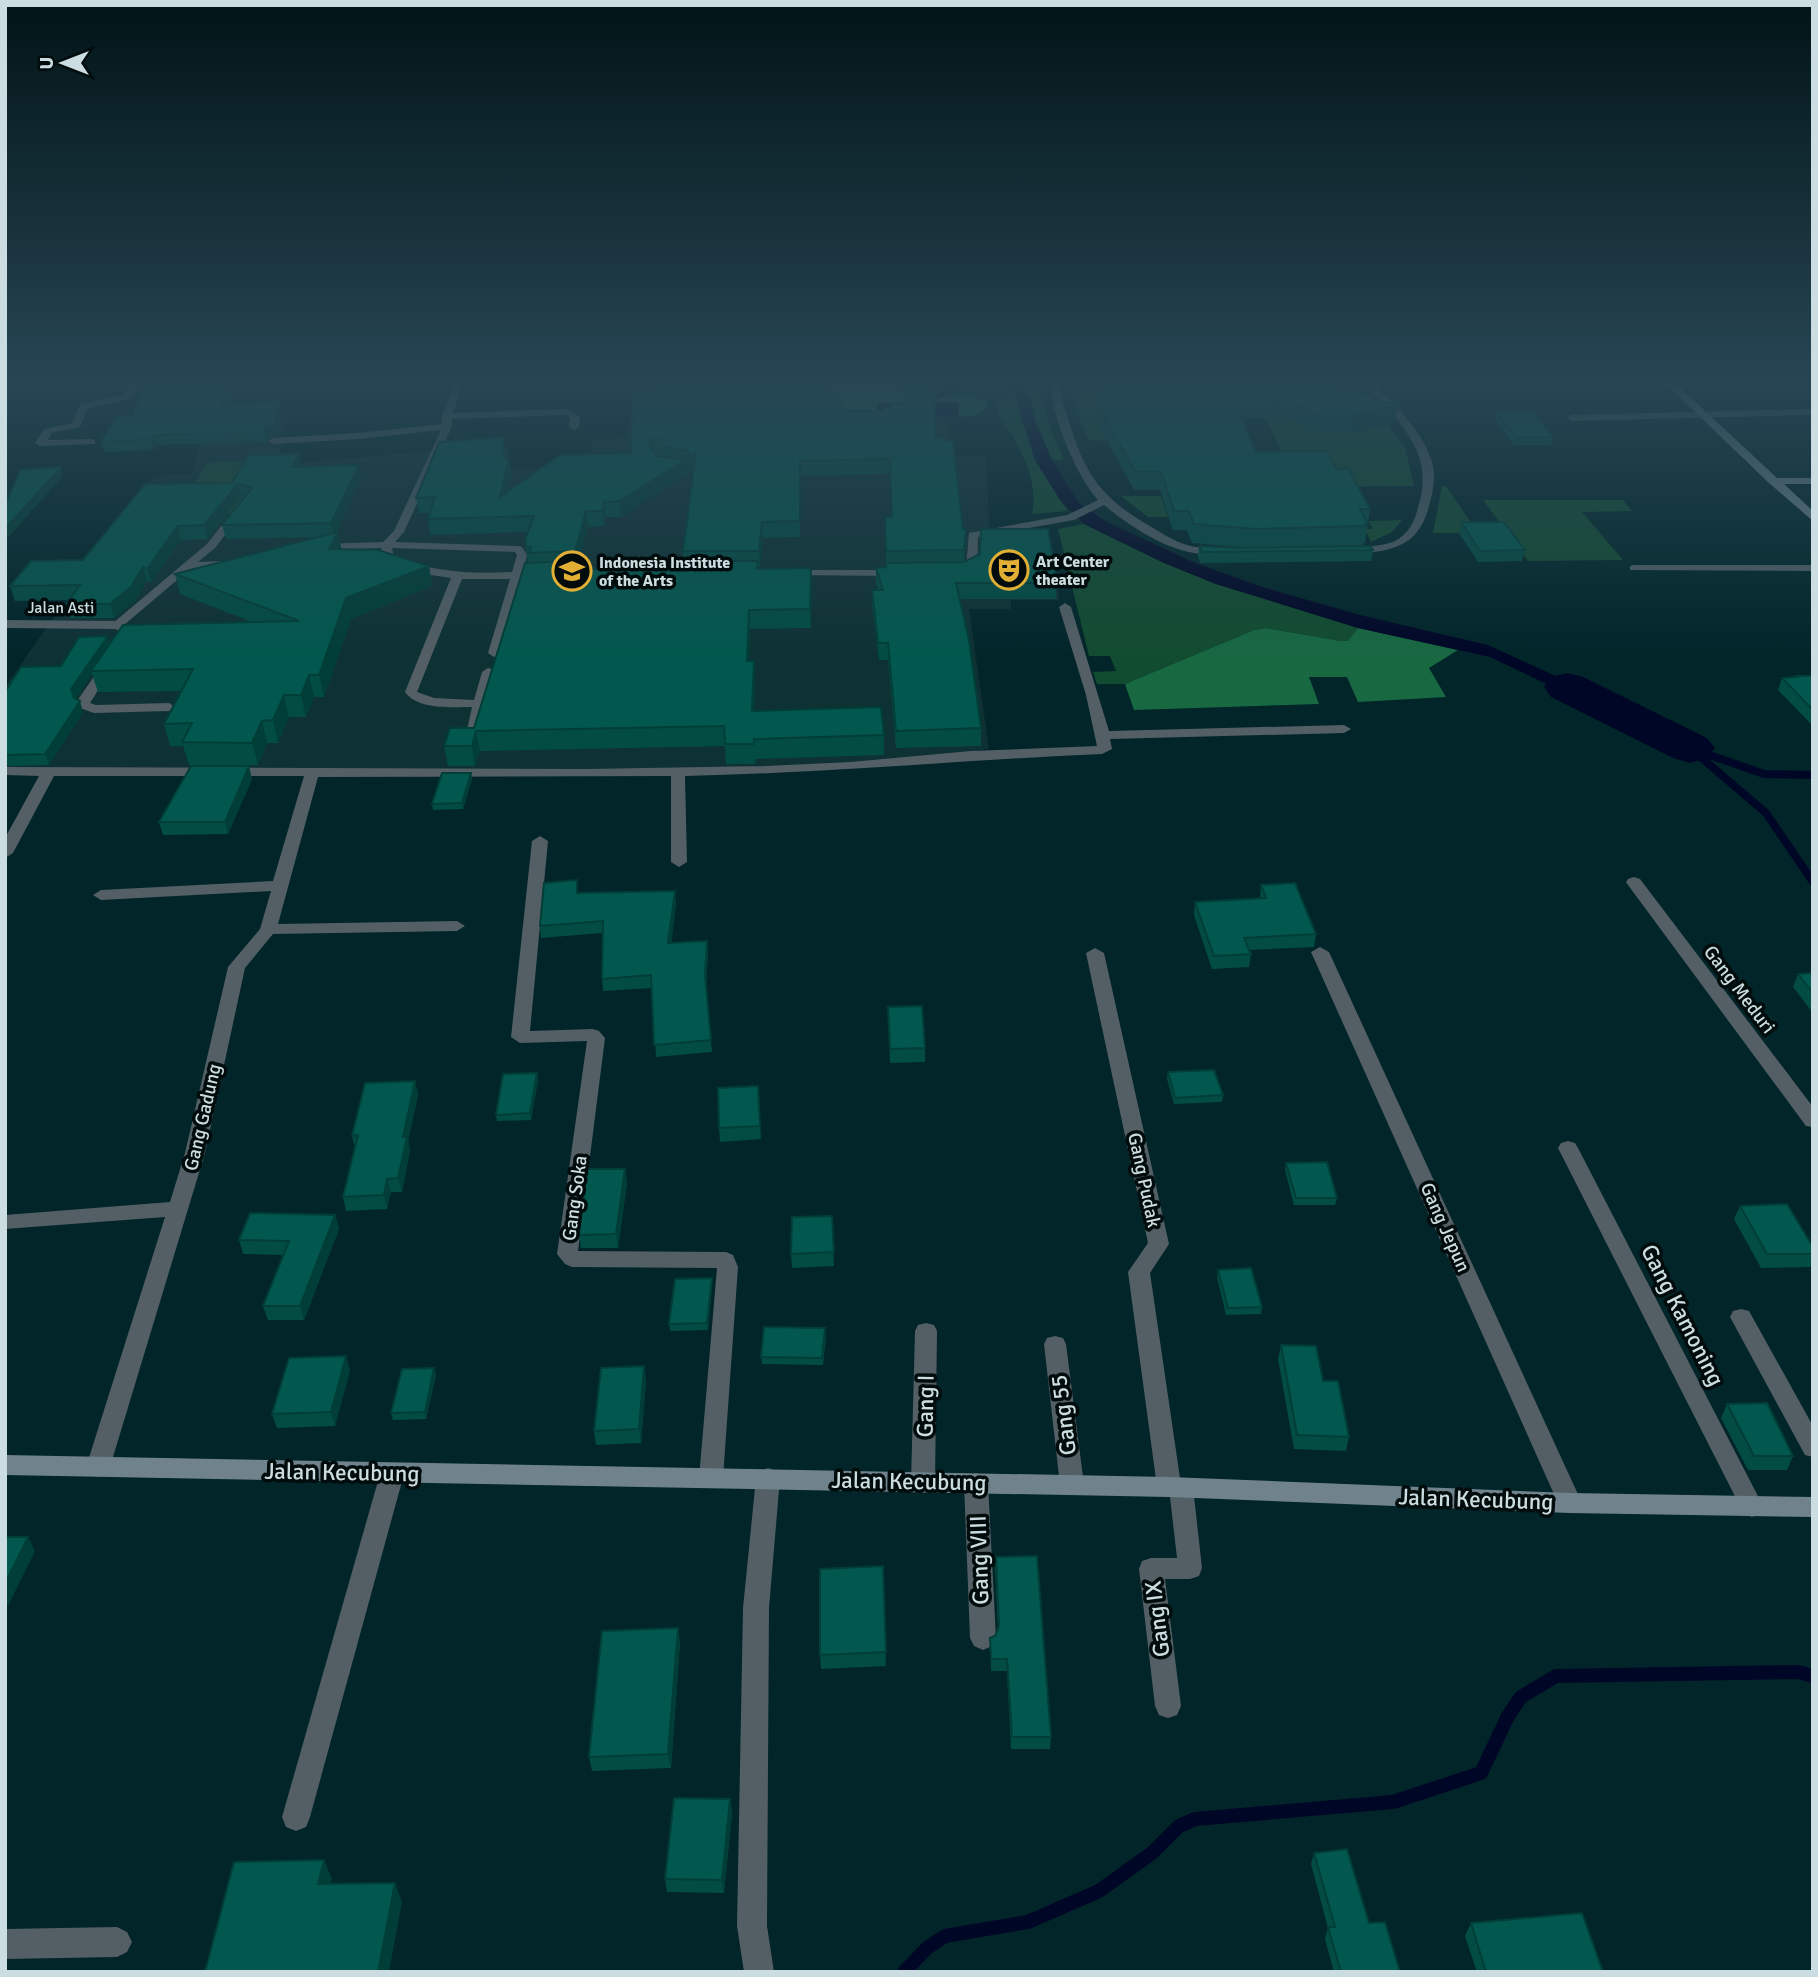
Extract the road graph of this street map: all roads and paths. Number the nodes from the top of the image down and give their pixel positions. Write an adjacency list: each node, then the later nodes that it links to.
1 (424, 474): 10 (lane)
2 (1084, 474): 8 (lane)
3 (1429, 474): 14 (lane)
4 (1766, 474): 5 (street)
5 (1773, 481): 6 (street); 9 (street)
6 (1813, 481)
7 (247, 501): 16 (lane)
8 (1104, 501): 13 (lane); 22 (lane)
9 (1813, 518)
10 (386, 545): 11 (lane); 12 (lane); 19 (lane)
11 (419, 545): 19 (lane); 24 (lane)
12 (303, 548)
13 (1233, 551)
14 (1346, 551)
15 (237, 563): 16 (lane)
16 (187, 566): 28 (lane)
17 (1634, 568): 18 (lane)
18 (1813, 568)
19 (418, 572): 25 (lane)
20 (783, 573): 21 (lane)
21 (911, 573)
22 (950, 573)
23 (554, 574): 24 (lane)
24 (514, 575): 25 (lane); 29 (lane)
25 (457, 578): 31 (lane)
26 (1065, 607): 35 (street)
27 (5, 624): 28 (street, Jalan Asti)
28 (117, 625): 32 (lane)
29 (494, 653)
30 (488, 672): 31 (lane)
31 (479, 704): 34 (lane)
32 (169, 707)
33 (1344, 729): 35 (street)
34 (473, 730)
35 (1103, 735): 38 (street)
36 (5, 771): 37 (street)
37 (50, 771): 39 (street); 41 (street)
38 (678, 771): 39 (street); 42 (street)
39 (312, 773): 44 (street, Gang Gadung)
40 (540, 841): 61 (street, Gang Soka)
41 (5, 853)
42 (679, 862)
43 (1634, 882): 50 (street, Gang Meduri)
44 (278, 886): 45 (street); 47 (street, Gang Gadung)
45 (101, 895)
46 (457, 926): 47 (street)
47 (268, 929): 52 (street, Gang Gadung)
48 (1320, 952): 67 (street, Gang Jepun)
49 (1096, 953): 66 (street, Gang Pudak)
50 (1813, 1121)
51 (1568, 1148): 68 (street, Gang Kamoning)
52 (178, 1209): 53 (street); 59 (street, Gang Gadung)
53 (5, 1223)
54 (1741, 1317): 57 (street)
55 (926, 1331): 63 (street, Gang I)
56 (1055, 1344): 65 (street, Gang 55)
57 (1813, 1448)
58 (5, 1465): 59 (street, Jalan Kecubung)
59 (98, 1467): 60 (street, Jalan Kecubung)
60 (392, 1474): 61 (street, Jalan Kecubung); 72 (street)
61 (710, 1478): 62 (street, Jalan Kecubung)
62 (768, 1479): 63 (street, Jalan Kecubung); 75 (street)
63 (923, 1482): 64 (street, Jalan Kecubung)
64 (976, 1483): 65 (street, Jalan Kecubung); 70 (street, Gang VIII)
65 (1072, 1485): 66 (street, Jalan Kecubung)
66 (1175, 1487): 67 (street, Jalan Kecubung); 71 (street, Gang IX)
67 (1570, 1503): 68 (street, Jalan Kecubung)
68 (1752, 1507): 69 (street, Jalan Kecubung)
69 (1813, 1507)
70 (983, 1638)
71 (1168, 1706)
72 (296, 1817)
73 (117, 1942): 74 (street)
74 (5, 1944)
75 (759, 1972)

